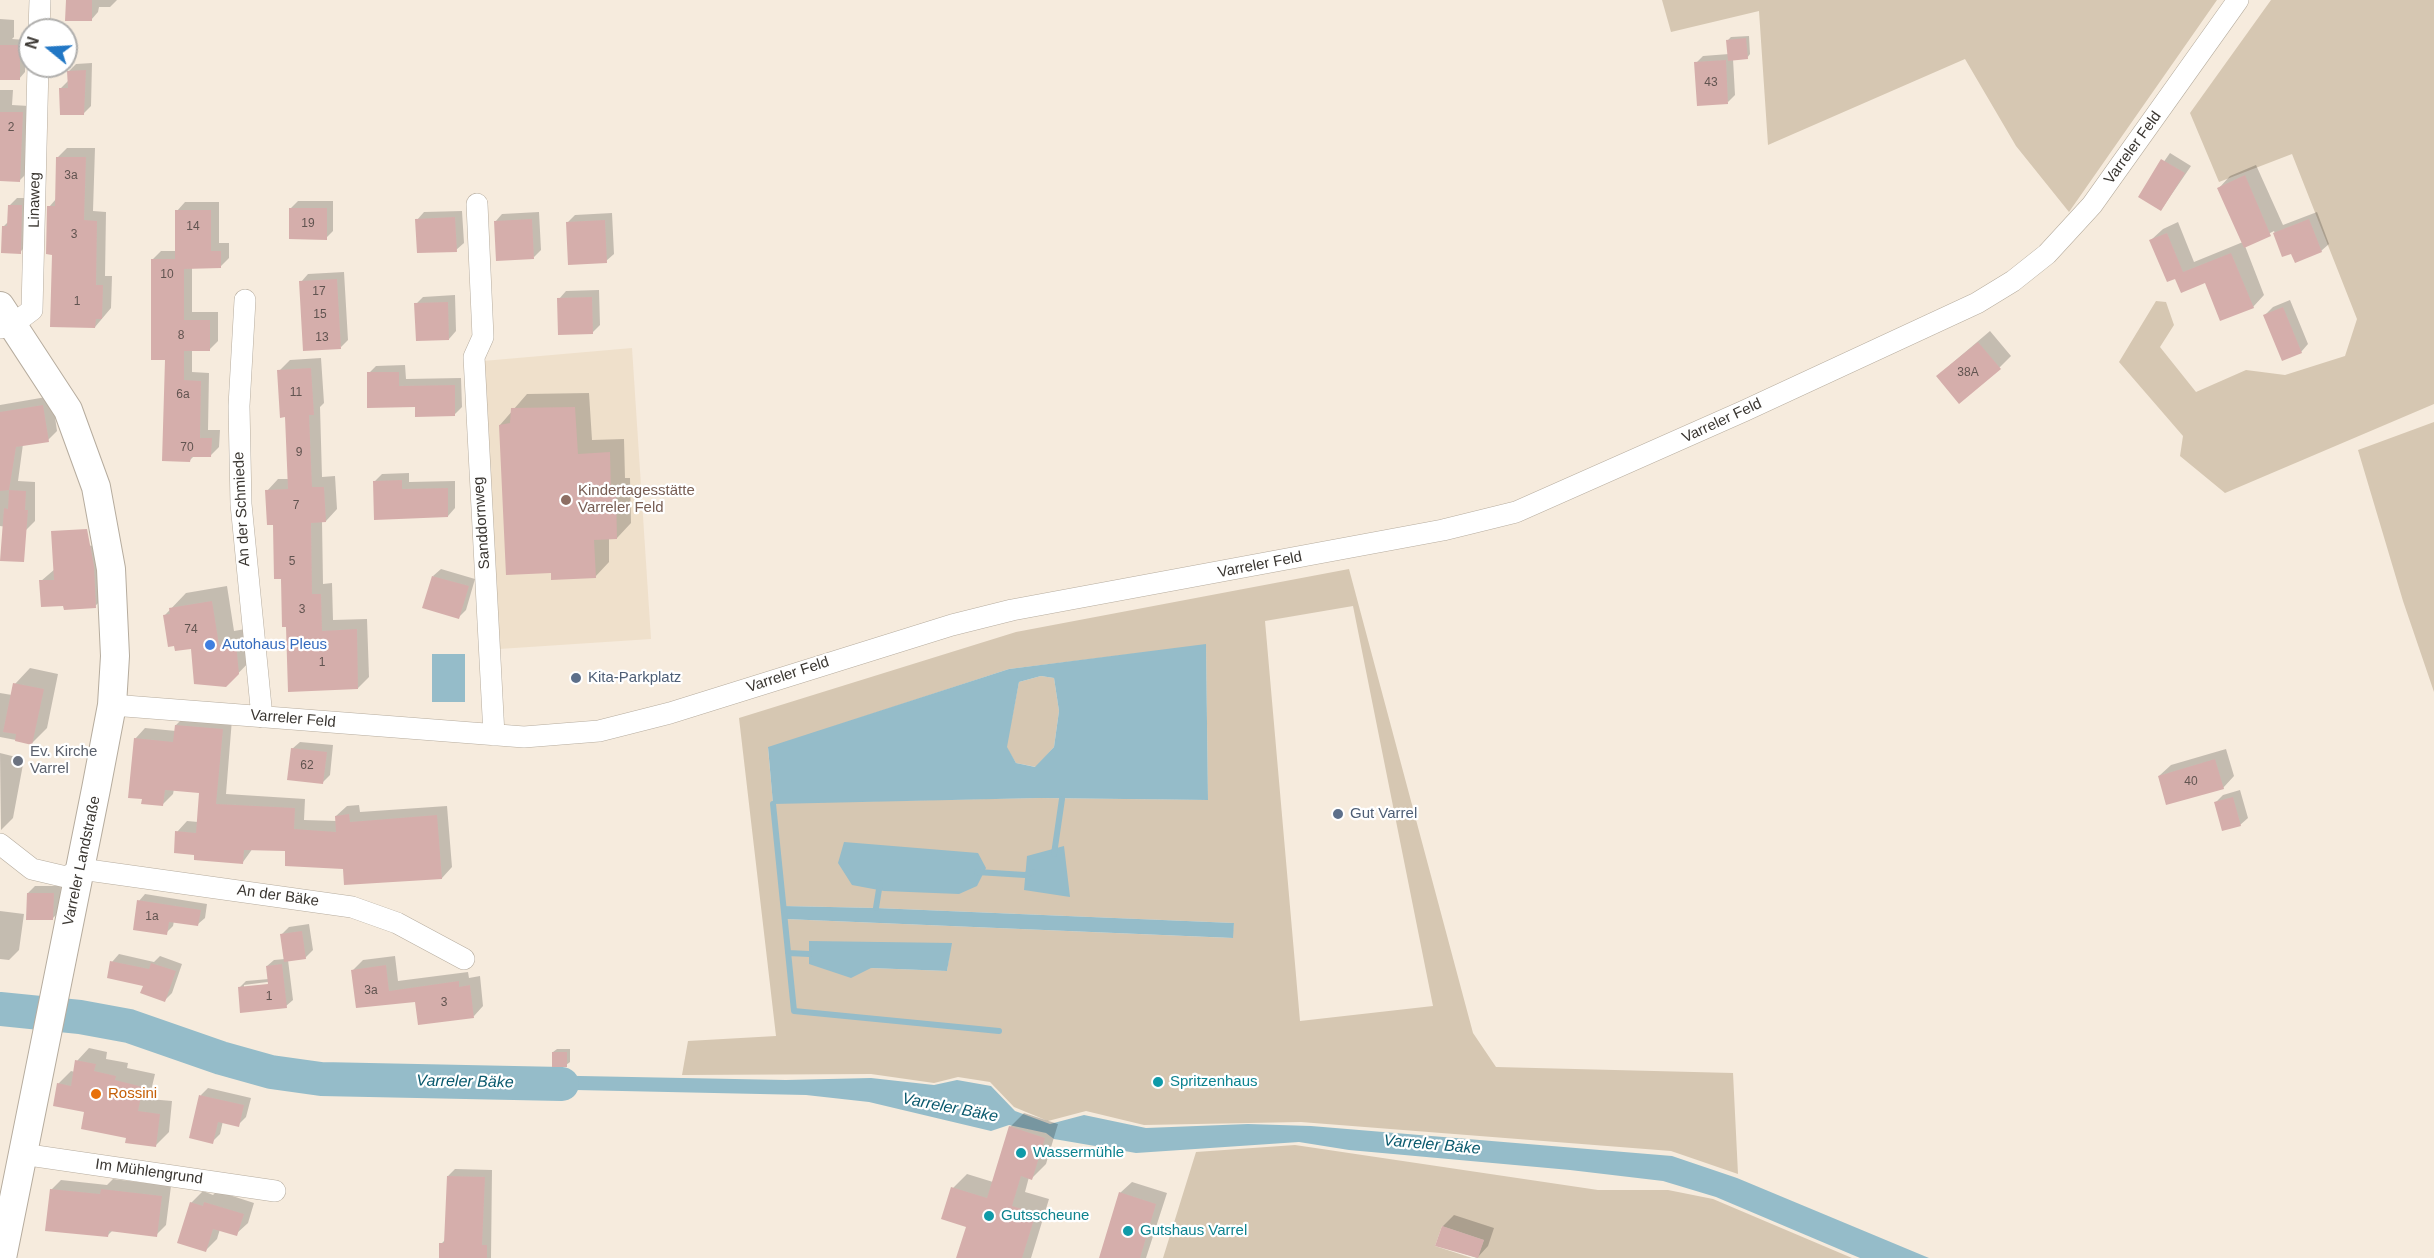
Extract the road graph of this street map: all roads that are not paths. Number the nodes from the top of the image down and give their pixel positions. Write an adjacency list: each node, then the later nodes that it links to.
1 (40, 0): 3 (street)
2 (2238, 0): 10 (street, Varreler Feld)
3 (39, 18)
4 (38, 78): 7 (street, Linaweg)
5 (477, 204): 10 (street, Sanddornweg)
6 (245, 300): 9 (street, An der Schmiede)
7 (4, 320): 8 (main road, Varreler Landstraße)
8 (112, 705): 9 (street, Varreler Feld); 12 (main road, Varreler Landstraße)
9 (262, 717): 10 (street, Varreler Feld)
10 (494, 735)
11 (0, 844): 12 (street, An der Bäke)
12 (81, 869): 13 (street, An der Bäke); 14 (main road, Varreler Landstraße)
13 (464, 959)
14 (22, 1154): 15 (street, Im Mühlengrund); 16 (main road, Varreler Landstraße)
15 (275, 1191)
16 (3, 1258)

